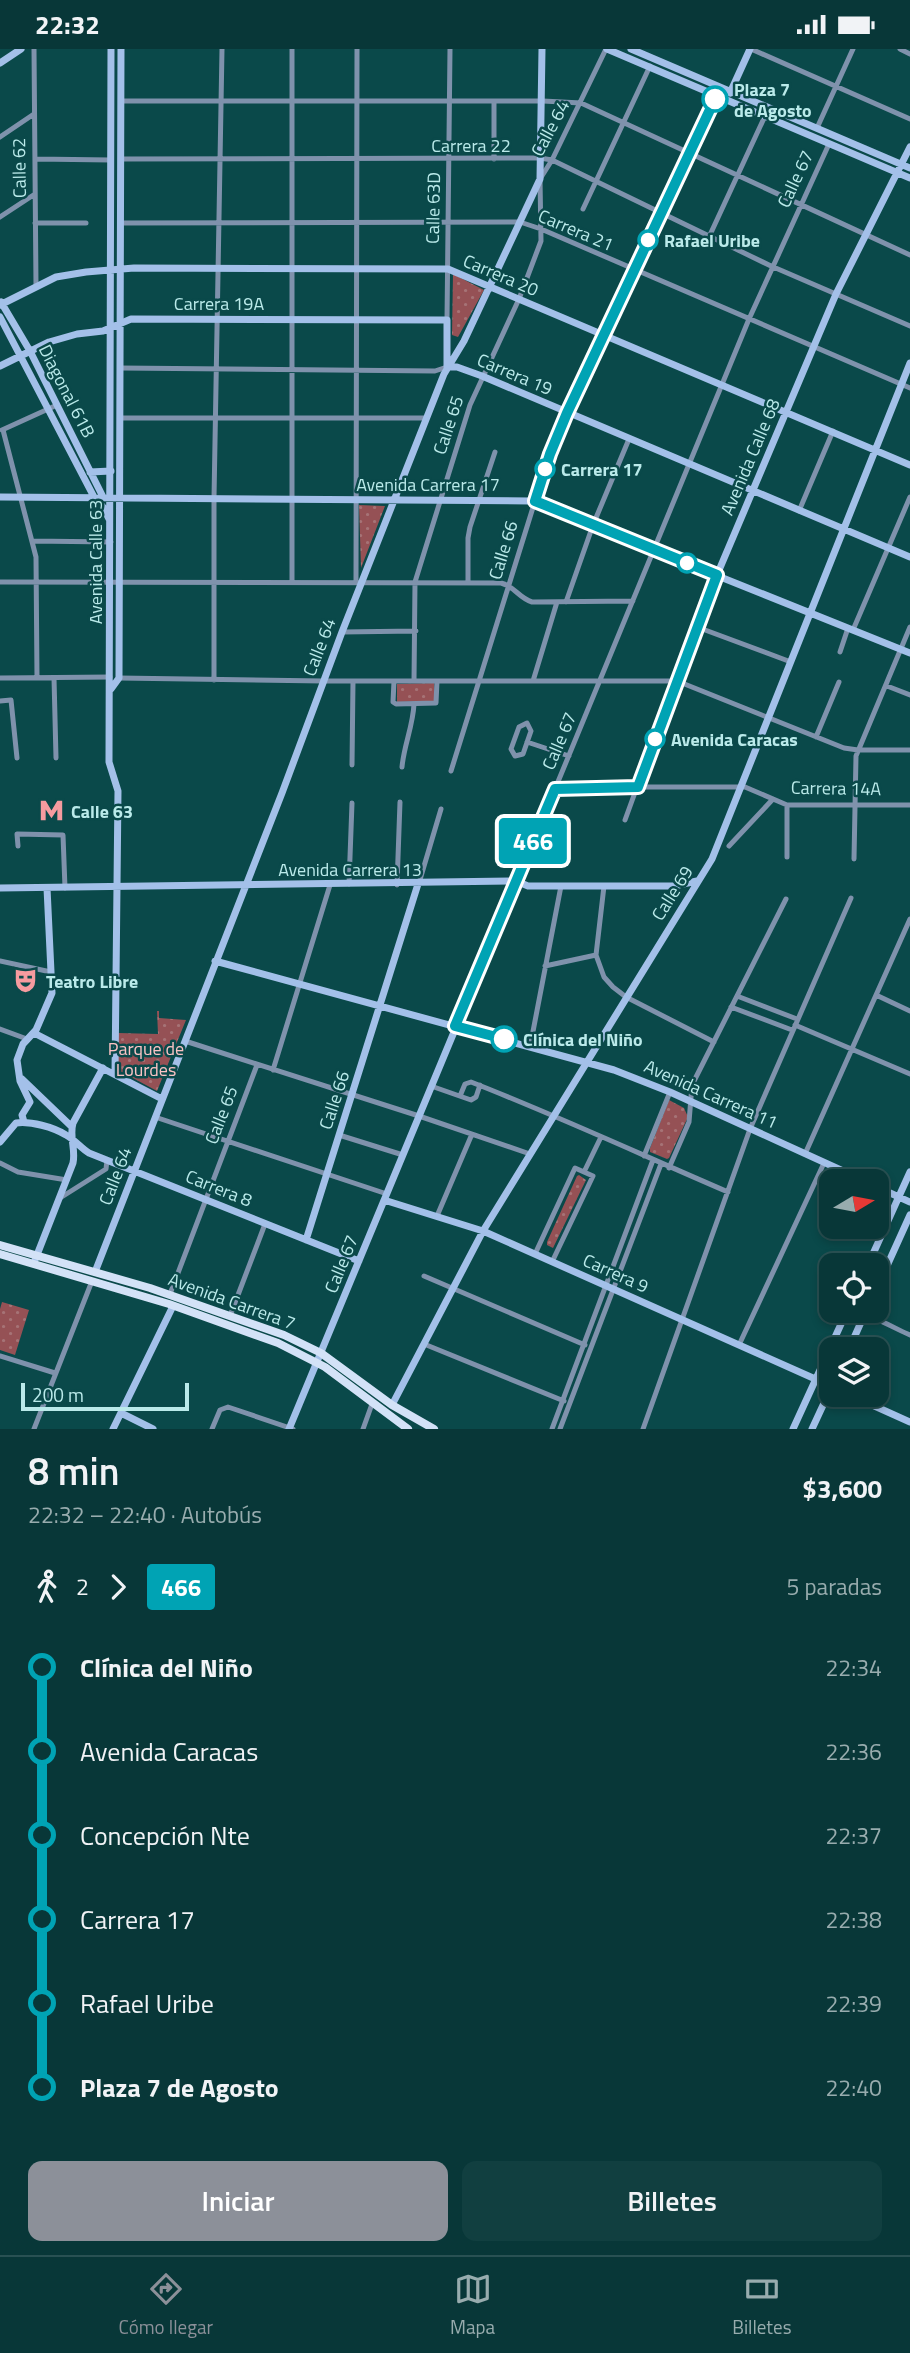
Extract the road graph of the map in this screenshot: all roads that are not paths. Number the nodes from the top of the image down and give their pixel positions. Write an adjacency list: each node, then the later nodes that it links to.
1 (20, 49): 17 (street)
2 (34, 49): 31 (street, Calle 62)
3 (111, 49): 48 (street, Avenida Calle 63)
4 (121, 49): 23 (street, Avenida Calle 63)
5 (222, 49): 24 (street)
6 (292, 49): 25 (street)
7 (357, 49): 28 (street)
8 (450, 49): 26 (street, Calle 63D)
9 (542, 49): 27 (street)
10 (607, 49): 18 (street); 30 (street, Calle 64)
11 (631, 49): 15 (street)
12 (750, 49): 19 (street); 20 (street)
13 (853, 49): 19 (street, Calle 67)
14 (900, 49): 16 (street)
15 (645, 52): 20 (street)
16 (910, 54)
17 (0, 63)
18 (650, 66): 21 (street); 34 (street)
19 (836, 87): 33 (street); 35 (street, Calle 67)
20 (731, 92): 21 (street); 22 (street); 35 (street)
21 (716, 95): 22 (street); 39 (street, Calle 66)
22 (727, 100): 32 (street)
23 (121, 101): 24 (street); 42 (street, Avenida Calle 63)
24 (220, 101): 25 (street); 43 (street)
25 (291, 101): 28 (street); 44 (street)
26 (449, 101): 28 (street); 29 (street); 46 (street, Calle 63D)
27 (543, 101): 29 (street); 30 (street); 40 (street)
28 (357, 102): 45 (street)
29 (494, 102): 47 (street)
30 (581, 103): 34 (street); 49 (street, Calle 64)
31 (34, 114): 36 (street); 41 (street, Calle 62)
32 (765, 116): 37 (street); 53 (street)
33 (910, 119)
34 (623, 122): 39 (street); 56 (street)
35 (817, 128): 50 (street)
36 (0, 137)
37 (829, 144): 52 (street); 58 (street, Calle 67)
38 (910, 147): 50 (street, Avenida Calle 68)
39 (689, 153): 53 (street); 60 (street, Calle 66)
40 (540, 158): 47 (street, Carrera 22); 49 (street, Carrera 22); 55 (street)
41 (35, 159): 48 (street); 57 (street, Calle 62)
42 (121, 159): 43 (street, Carrera 22); 65 (street, Avenida Calle 63)
43 (220, 159): 44 (street, Carrera 22); 66 (street)
44 (291, 159): 45 (street, Carrera 22); 67 (street)
45 (357, 159): 46 (street, Carrera 22); 68 (street)
46 (449, 159): 47 (street, Carrera 22); 69 (street, Calle 63D)
47 (494, 159)
48 (111, 160): 80 (street, Avenida Calle 63)
49 (552, 160): 55 (street, Calle 64); 56 (street, Carrera 22)
50 (901, 165): 51 (street); 52 (street, Avenida Calle 68)
51 (910, 168)
52 (897, 173): 54 (street); 71 (street, Avenida Calle 68)
53 (737, 176): 58 (street); 72 (street)
54 (910, 178)
55 (540, 179): 62 (street, Calle 64); 70 (street, Calle 65)
56 (596, 181): 59 (street); 60 (street, Carrera 22)
57 (35, 194): 61 (street); 63 (street, Calle 62)
58 (800, 205): 71 (street); 74 (street, Calle 67)
59 (583, 209)
60 (661, 214): 72 (street, Carrera 22); 81 (street, Calle 66)
61 (0, 217)
62 (520, 222): 69 (street, Carrera 21); 70 (street, Carrera 21); 83 (street, Calle 64)
63 (35, 223): 64 (street); 82 (street, Calle 62)
64 (86, 223)
65 (121, 223): 66 (street, Carrera 21); 77 (street, Avenida Calle 63)
66 (219, 223): 67 (street, Carrera 21); 75 (street)
67 (291, 223): 68 (street, Carrera 21); 76 (street)
68 (357, 223): 69 (street, Carrera 21); 78 (street)
69 (448, 223): 79 (street, Calle 63D)
70 (541, 229): 81 (street, Carrera 21); 85 (street, Calle 65)
71 (866, 236): 73 (street); 84 (street, Avenida Calle 68)
72 (709, 237): 74 (street, Carrera 22)
73 (910, 255)
74 (771, 266): 84 (street, Carrera 22); 88 (street, Calle 67)
75 (218, 268): 76 (street, Carrera 20); 77 (street, Carrera 20); 87 (street)
76 (291, 268): 78 (street, Carrera 20); 89 (street)
77 (121, 269): 80 (street, Carrera 20); 92 (street, Avenida Calle 63)
78 (357, 269): 79 (street, Carrera 20); 90 (street)
79 (448, 269): 83 (street, Carrera 20); 91 (street, Calle 63D)
80 (111, 270): 82 (street, Carrera 20); 94 (street, Avenida Calle 63)
81 (634, 270): 88 (street, Carrera 21); 95 (street, Calle 66)
82 (36, 283): 86 (street, Carrera 20)
83 (490, 287): 85 (street, Carrera 20); 101 (street, Calle 64)
84 (836, 294): 93 (street, Carrera 22); 96 (street, Avenida Calle 68)
85 (519, 299): 95 (street, Carrera 20); 105 (street, Calle 65)
86 (1, 308): 97 (street, Diagonal 61B)
87 (217, 319): 89 (street, Carrera 19A); 92 (street, Carrera 19A); 100 (street)
88 (749, 319): 96 (street, Carrera 21); 106 (street, Calle 67)
89 (291, 320): 90 (street, Carrera 19A); 103 (street)
90 (357, 320): 91 (street, Carrera 19A); 104 (street)
91 (447, 320): 101 (street, Calle 63D)
92 (121, 323): 94 (street, Carrera 19A); 102 (street, Avenida Calle 63)
93 (910, 326)
94 (111, 327): 97 (street, Carrera 19A); 124 (street, Avenida Calle 63)
95 (604, 335): 106 (street, Carrera 20); 111 (street, Calle 66)
96 (814, 346): 107 (street, Carrera 21); 110 (street, Avenida Calle 68)
97 (26, 353): 99 (street, Carrera 19A); 109 (street, Diagonal 61B)
98 (910, 363): 107 (street, Calle 69)
99 (0, 366)
100 (216, 367): 102 (street, Carrera 19); 103 (street, Carrera 19); 113 (street)
101 (447, 367): 104 (street, Carrera 19); 105 (street, Carrera 19); 116 (street, Calle 64)
102 (120, 368): 112 (street, Avenida Calle 63)
103 (291, 368): 104 (street, Carrera 19); 114 (street)
104 (357, 369): 115 (street)
105 (482, 376): 111 (street, Carrera 19); 137 (street, Calle 65)
106 (722, 384): 110 (street, Carrera 20); 122 (street, Calle 67)
107 (901, 385): 108 (street, Carrera 21); 120 (street, Calle 69)
108 (910, 389)
109 (53, 407): 117 (street); 125 (street, Diagonal 61B); 129 (street, Diagonal 61B)
110 (786, 411): 118 (street, Carrera 20); 126 (street, Avenida Calle 68)
111 (567, 413): 119 (street, Carrera 19); 139 (street, Calle 66)
112 (120, 418): 113 (street); 131 (street, Avenida Calle 63)
113 (216, 418): 114 (street); 133 (street)
114 (291, 418): 115 (street); 134 (street)
115 (357, 418): 116 (street); 135 (street)
116 (426, 418): 136 (street, Calle 64)
117 (1, 430): 128 (street)
118 (833, 431): 120 (street, Carrera 20); 140 (street)
119 (629, 439): 122 (street, Carrera 19); 141 (street)
120 (876, 450): 123 (street, Carrera 20); 143 (street, Calle 69)
121 (495, 452): 138 (street)
122 (690, 464): 126 (street, Carrera 19); 147 (street, Calle 67)
123 (910, 465)
124 (111, 471): 125 (street); 130 (street, Avenida Calle 63)
125 (90, 472): 130 (street, Diagonal 61B)
126 (753, 490): 140 (street, Carrera 19); 149 (street, Avenida Calle 68)
127 (0, 497): 128 (street, Avenida Carrera 17)
128 (20, 497): 129 (street, Avenida Carrera 17); 144 (street)
129 (94, 497): 130 (street, Avenida Carrera 17); 142 (street, Diagonal 61B)
130 (107, 497): 131 (street, Avenida Carrera 17); 142 (street, Avenida Calle 63)
131 (120, 497): 133 (street, Avenida Carrera 17); 152 (street, Avenida Calle 63)
132 (910, 497): 146 (street)
133 (214, 498): 134 (street, Avenida Carrera 17); 157 (street)
134 (291, 499): 135 (street, Avenida Carrera 17); 153 (street)
135 (356, 499): 136 (street, Avenida Carrera 17); 154 (street)
136 (393, 500): 137 (street, Avenida Carrera 17); 154 (street, Calle 64)
137 (440, 500): 138 (street, Avenida Carrera 17); 155 (street, Calle 65)
138 (478, 500): 139 (street, Avenida Carrera 17); 156 (street)
139 (535, 501): 141 (street, Avenida Carrera 17); 158 (street, Calle 66)
140 (799, 511): 143 (street, Carrera 19)
141 (593, 525): 147 (street, Avenida Carrera 17); 161 (street)
142 (111, 526): 145 (street, Avenida Calle 63)
143 (843, 530): 146 (street, Carrera 19); 162 (street, Calle 69)
144 (32, 541): 145 (street); 151 (street)
145 (111, 543): 152 (street, Avenida Calle 63)
146 (889, 548): 148 (street, Carrera 19); 165 (street)
147 (655, 549): 149 (street, Avenida Carrera 17); 159 (street, Calle 67)
148 (910, 557)
149 (717, 575): 162 (street, Avenida Carrera 17); 163 (street, Avenida Calle 68)
150 (0, 582): 151 (street)
151 (37, 582): 152 (street); 174 (street)
152 (116, 582): 157 (street); 172 (street, Avenida Calle 63); 176 (street, Avenida Calle 63)
153 (292, 582): 154 (street); 157 (street)
154 (359, 582): 155 (street); 167 (street, Calle 64)
155 (415, 582): 156 (street); 166 (street, Calle 65)
156 (468, 582): 158 (street)
157 (214, 583): 177 (street)
158 (509, 585): 160 (street); 183 (street, Calle 66)
159 (633, 601): 161 (street); 185 (street, Calle 67)
160 (557, 602): 161 (street); 184 (street)
161 (566, 602)
162 (811, 613): 165 (street, Avenida Carrera 17); 171 (street, Calle 69)
163 (697, 627): 171 (street); 186 (street, Avenida Calle 68)
164 (910, 627): 168 (street)
165 (850, 629): 168 (street, Avenida Carrera 17); 169 (street)
166 (416, 631): 167 (street); 181 (street, Calle 65)
167 (342, 632): 178 (street, Calle 64)
168 (901, 649): 170 (street, Avenida Carrera 17); 188 (street)
169 (840, 652)
170 (910, 653)
171 (791, 663): 193 (street, Calle 69)
172 (110, 677): 175 (street); 190 (street, Avenida Calle 63)
173 (0, 678): 174 (street)
174 (37, 678): 175 (street)
175 (54, 678): 200 (street)
176 (119, 678): 177 (street); 190 (street)
177 (214, 680): 178 (street)
178 (323, 681): 179 (street); 223 (street, Calle 64)
179 (353, 681): 180 (street); 201 (street)
180 (394, 681): 181 (street); 192 (street)
181 (414, 681): 182 (street)
182 (437, 681): 183 (street); 192 (street)
183 (479, 681): 184 (street); 203 (street, Calle 66)
184 (533, 681): 185 (street)
185 (601, 681): 186 (street); 198 (street, Calle 67)
186 (677, 681): 193 (street); 204 (street, Avenida Calle 68)
187 (839, 682): 194 (street)
188 (887, 686): 189 (street); 196 (street)
189 (910, 695)
190 (110, 697): 228 (street, Avenida Calle 63)
191 (0, 701): 199 (street)
192 (414, 704): 202 (street)
193 (769, 718): 194 (street); 205 (street, Calle 69)
194 (816, 737): 196 (street)
195 (527, 742): 195 (street); 198 (street)
196 (858, 750): 197 (street); 210 (street)
197 (910, 750)
198 (569, 757): 206 (street, Calle 67)
199 (17, 758)
200 (56, 758)
201 (352, 765)
202 (402, 767)
203 (451, 771)
204 (638, 787): 205 (street, Carrera 14A); 206 (street, Carrera 14A); 214 (street)
205 (741, 787): 207 (street, Carrera 14A); 220 (street, Calle 69)
206 (555, 789): 219 (street, Calle 67)
207 (773, 799): 212 (street, Carrera 14A); 216 (street)
208 (400, 802): 221 (street)
209 (352, 803): 225 (street)
210 (854, 805): 211 (street, Carrera 14A); 212 (street, Carrera 14A); 218 (street)
211 (910, 805)
212 (787, 806): 217 (street)
213 (441, 809): 222 (street, Calle 66)
214 (625, 820)
215 (18, 846): 231 (street)
216 (729, 846)
217 (787, 857)
218 (854, 859)
219 (516, 881): 222 (street, Avenida Carrera 13); 226 (street, Avenida Carrera 13); 248 (street, Calle 67)
220 (698, 881): 227 (street, Avenida Carrera 13); 243 (street, Calle 69)
221 (397, 884): 222 (street, Avenida Carrera 13); 225 (street, Avenida Carrera 13)
222 (418, 884): 244 (street, Calle 66)
223 (245, 885): 224 (street, Avenida Carrera 13); 228 (street, Avenida Carrera 13); 237 (street, Calle 64)
224 (330, 885): 225 (street, Avenida Carrera 13); 240 (street)
225 (349, 885)
226 (561, 886): 227 (street, Avenida Carrera 13); 238 (street)
227 (604, 886): 235 (street)
228 (117, 887): 231 (street, Avenida Carrera 13); 261 (street, Avenida Calle 63)
229 (0, 888): 230 (street, Avenida Carrera 13)
230 (47, 888): 231 (street, Avenida Carrera 13); 239 (street)
231 (65, 888)
232 (850, 898): 247 (street)
233 (786, 899): 242 (street)
234 (910, 919): 241 (street)
235 (596, 955): 238 (street); 243 (street)
236 (0, 961): 239 (street)
237 (215, 961): 240 (street, Avenida Carrera 11); 252 (street, Calle 64)
238 (545, 966): 254 (street)
239 (51, 972): 250 (street)
240 (299, 985): 244 (street, Avenida Carrera 11); 259 (street)
241 (876, 995): 246 (street); 255 (street)
242 (737, 996): 245 (street); 247 (street)
243 (626, 997): 253 (street); 256 (street, Calle 69)
244 (380, 1006): 248 (street, Avenida Carrera 11); 266 (street, Calle 66)
245 (732, 1007): 247 (street); 253 (street)
246 (910, 1011)
247 (795, 1025): 255 (street); 277 (street)
248 (455, 1026): 254 (street, Avenida Carrera 11); 264 (street, Calle 67)
249 (0, 1029): 251 (street)
250 (34, 1033): 251 (street); 258 (street)
251 (27, 1039): 260 (street)
252 (185, 1041): 257 (street); 268 (street, Calle 64)
253 (714, 1042): 269 (street)
254 (530, 1047): 256 (street, Avenida Carrera 11)
255 (852, 1049): 262 (street); 285 (street)
256 (586, 1062): 265 (street, Avenida Carrera 11); 271 (street, Calle 69)
257 (257, 1065): 259 (street); 283 (street, Calle 65)
258 (103, 1068): 261 (street); 275 (street)
259 (273, 1070): 266 (street)
260 (18, 1074): 272 (street); 274 (street)
261 (115, 1074): 268 (street)
262 (910, 1074)
263 (480, 1085): 267 (street); 267 (street); 271 (street)
264 (431, 1086): 267 (street); 270 (street, Calle 67)
265 (670, 1092): 269 (street, Avenida Carrera 11); 287 (street)
266 (352, 1095): 270 (street); 279 (street, Calle 66)
267 (460, 1096)
268 (162, 1099): 273 (street, Calle 64)
269 (691, 1102): 277 (street, Avenida Carrera 11); 293 (street)
270 (419, 1115): 278 (street); 286 (street, Calle 67)
271 (554, 1115): 280 (street); 284 (street, Calle 69)
272 (59, 1116): 275 (street); 276 (street)
273 (155, 1117): 283 (street, Carrera 9); 295 (street, Calle 64)
274 (23, 1122): 276 (street); 281 (street)
275 (72, 1127): 282 (street)
276 (53, 1129): 282 (street)
277 (750, 1129): 285 (street, Avenida Carrera 11); 300 (street)
278 (472, 1134): 284 (street); 310 (street)
279 (340, 1135): 286 (street); 298 (street, Calle 66)
280 (601, 1136): 287 (street); 297 (street)
281 (2, 1137)
282 (71, 1139): 288 (street, Carrera 8); 299 (street)
283 (227, 1143): 298 (street, Carrera 9); 307 (street, Calle 65)
284 (530, 1154): 314 (street, Calle 69)
285 (806, 1154): 291 (street, Avenida Carrera 11)
286 (402, 1155): 303 (street, Calle 67)
287 (643, 1156): 289 (street)
288 (107, 1160): 295 (street, Carrera 8); 306 (street)
289 (653, 1160): 292 (street); 302 (street)
290 (0, 1163): 299 (street)
291 (824, 1163): 294 (street, Avenida Carrera 11); 342 (street)
292 (662, 1164): 293 (street); 304 (street)
293 (669, 1168): 300 (street)
294 (838, 1169)
295 (134, 1171): 307 (street, Carrera 8); 327 (street, Calle 64)
296 (910, 1172): 305 (street)
297 (584, 1173): 319 (street); 325 (street)
298 (327, 1174): 303 (street, Carrera 9); 315 (street, Calle 66)
299 (67, 1180): 306 (street)
300 (728, 1192): 336 (street)
301 (889, 1192): 305 (street)
302 (640, 1194): 304 (street); 312 (street)
303 (386, 1197): 310 (street, Carrera 9); 323 (street, Calle 67)
304 (647, 1197): 313 (street)
305 (899, 1197): 308 (street); 317 (street)
306 (59, 1199): 322 (street)
307 (205, 1199): 311 (street, Carrera 8); 331 (street, Calle 65)
308 (910, 1202)
309 (910, 1215): 324 (street)
310 (437, 1216): 314 (street, Carrera 9)
311 (265, 1224): 315 (street, Carrera 8); 335 (street)
312 (627, 1226): 313 (street); 320 (street)
313 (635, 1229): 321 (street)
314 (483, 1231): 319 (street, Carrera 9); 329 (street, Calle 69)
315 (306, 1240): 323 (street, Carrera 8)
316 (0, 1245): 322 (main road, Avenida Carrera 7)
317 (873, 1253)
318 (0, 1254): 322 (main road, Avenida Carrera 7)
319 (535, 1254): 325 (street, Carrera 9)
320 (616, 1254): 321 (street); 328 (street)
321 (625, 1258): 330 (street)
322 (35, 1259): 327 (main road, Avenida Carrera 7)
323 (359, 1261): 344 (street, Calle 67)
324 (889, 1261)
325 (552, 1262): 328 (street, Carrera 9)
326 (424, 1276): 329 (street)
327 (94, 1277): 331 (main road, Avenida Carrera 7); 332 (main road, Avenida Carrera 7); 349 (street, Calle 64)
328 (604, 1285): 330 (street, Carrera 9); 333 (street)
329 (453, 1289): 340 (street, Calle 69); 341 (street)
330 (614, 1289): 334 (street); 336 (street, Carrera 9)
331 (170, 1294): 335 (main road, Avenida Carrera 7)
332 (173, 1305): 346 (main road, Avenida Carrera 7); 358 (street)
333 (595, 1311): 334 (street); 341 (street)
334 (604, 1315): 343 (street)
335 (230, 1316): 344 (main road, Avenida Carrera 7)
336 (682, 1320): 342 (street, Carrera 9); 370 (street)
337 (841, 1323): 350 (street)
338 (885, 1323): 339 (street)
339 (910, 1335)
340 (424, 1344): 352 (street); 355 (street, Calle 69)
341 (584, 1345): 343 (street); 347 (street)
342 (739, 1345): 350 (street, Carrera 9)
343 (591, 1347): 348 (street)
344 (321, 1353): 346 (street, Calle 67); 355 (main road, Avenida Carrera 7)
345 (0, 1356): 349 (street)
346 (317, 1363): 354 (main road, Avenida Carrera 7); 361 (street, Calle 67)
347 (575, 1368): 348 (street); 352 (street)
348 (583, 1370): 353 (street)
349 (55, 1373): 362 (street, Calle 64)
350 (816, 1379): 351 (street, Carrera 9); 371 (street)
351 (819, 1381)
352 (563, 1401): 353 (street); 360 (street)
353 (570, 1403): 369 (street)
354 (372, 1404): 366 (street); 367 (main road, Avenida Carrera 7)
355 (392, 1405): 368 (main road, Avenida Carrera 7)
356 (822, 1407): 372 (street)
357 (877, 1407): 359 (street)
358 (121, 1413): 363 (street); 364 (street)
359 (910, 1422)
360 (552, 1427): 369 (street)
361 (290, 1428): 365 (street)
362 (34, 1429)
363 (113, 1429)
364 (153, 1429)
365 (212, 1429)
366 (363, 1429)
367 (408, 1429)
368 (434, 1429)
369 (560, 1429)
370 (643, 1429)
371 (793, 1429)
372 (812, 1429)

